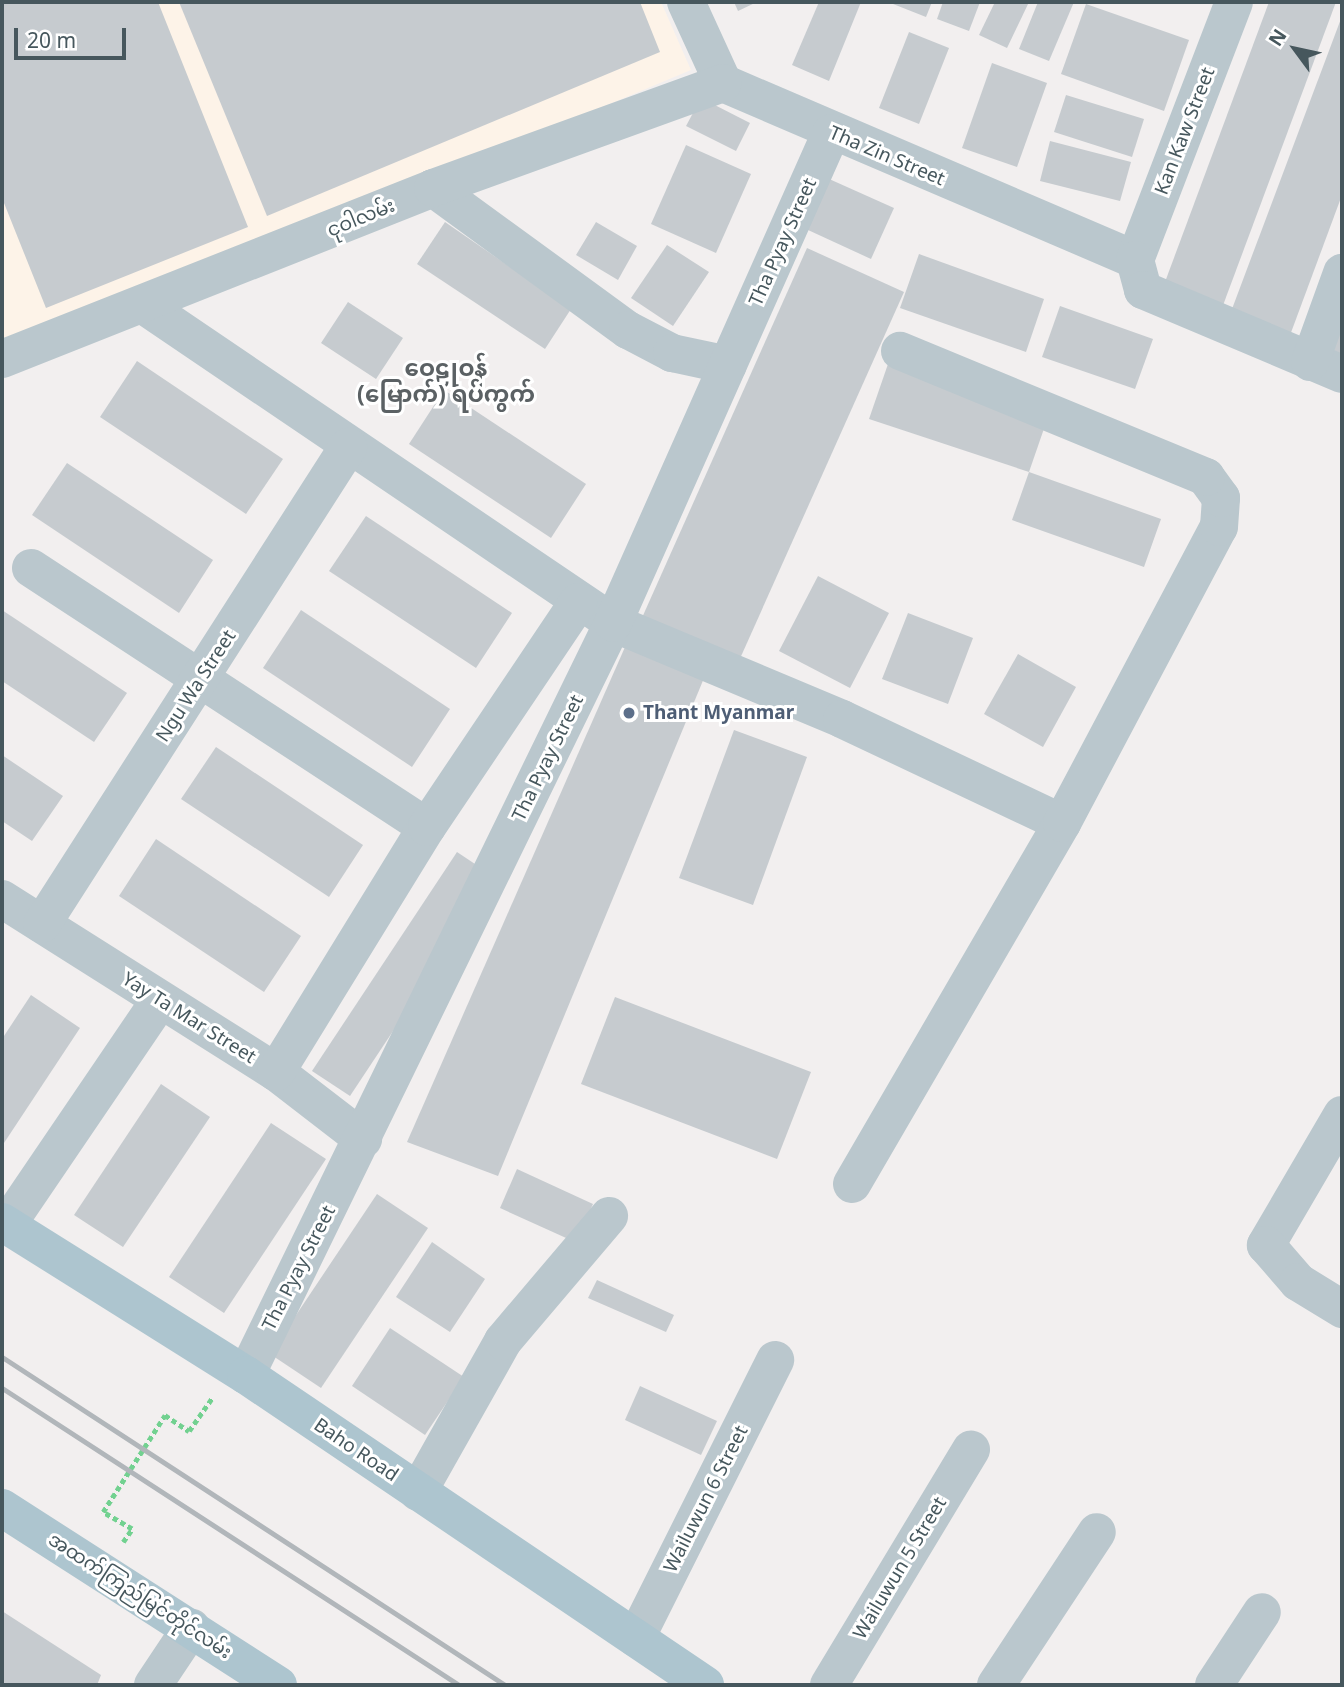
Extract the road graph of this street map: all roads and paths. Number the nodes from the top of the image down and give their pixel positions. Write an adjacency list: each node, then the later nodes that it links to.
1 (686, 2): 3 (street)
2 (1231, 3): 6 (street, Kan Kaw Street)
3 (723, 83): 4 (street, Tha Zin Street); 5 (street, ငုဝါလမ်း)
4 (831, 132): 6 (street, Tha Zin Street); 11 (street, Tha Pyay Street)
5 (433, 188): 8 (street, ငုဝါလမ်း); 11 (street)
6 (1135, 260): 12 (street)
7 (1342, 274): 12 (street)
8 (145, 306): 10 (street, ငုဝါလမ်း); 13 (street)
9 (900, 351): 18 (street)
10 (2, 359)
11 (728, 365): 16 (street, Tha Pyay Street)
12 (1326, 368)
13 (348, 447): 15 (street); 17 (street, Ngu Wa Street)
14 (31, 568): 17 (street)
15 (579, 602): 16 (street); 19 (street, Yay Ta Mar Street)
16 (613, 623): 18 (street); 25 (street, Tha Pyay Street)
17 (202, 677): 19 (street); 21 (street, Ngu Wa Street)
18 (1062, 823): 26 (street)
19 (427, 827): 23 (street, Yay Ta Mar Street)
20 (2, 899): 21 (street, Yay Ta Mar Street)
21 (41, 923): 22 (street, Yay Ta Mar Street)
22 (159, 1001): 23 (street, Yay Ta Mar Street); 28 (street)
23 (276, 1072): 25 (street)
24 (1342, 1115): 29 (street)
25 (363, 1139): 31 (street, Tha Pyay Street)
26 (852, 1184)
27 (610, 1216): 33 (street)
28 (4, 1224): 31 (main road, Baho Road)
29 (1342, 1309)
30 (775, 1360): 39 (street, Wailuwun 6 Street)
31 (239, 1371): 33 (main road, Baho Road); 35 (path)
32 (971, 1450): 43 (street, Wailuwun 5 Street)
33 (418, 1492): 39 (main road, Baho Road)
34 (2, 1508): 38 (main road, အထက်ကြည်မြင်တိုင်လမ်း)
35 (103, 1512)
36 (1097, 1532): 44 (street)
37 (1262, 1612): 45 (street)
38 (191, 1628): 40 (street); 41 (main road, အထက်ကြည်မြင်တိုင်လမ်း)
39 (636, 1639): 42 (main road, Baho Road)
40 (153, 1685)
41 (278, 1685)
42 (705, 1685)
43 (829, 1685)
44 (996, 1685)
45 (1214, 1685)

